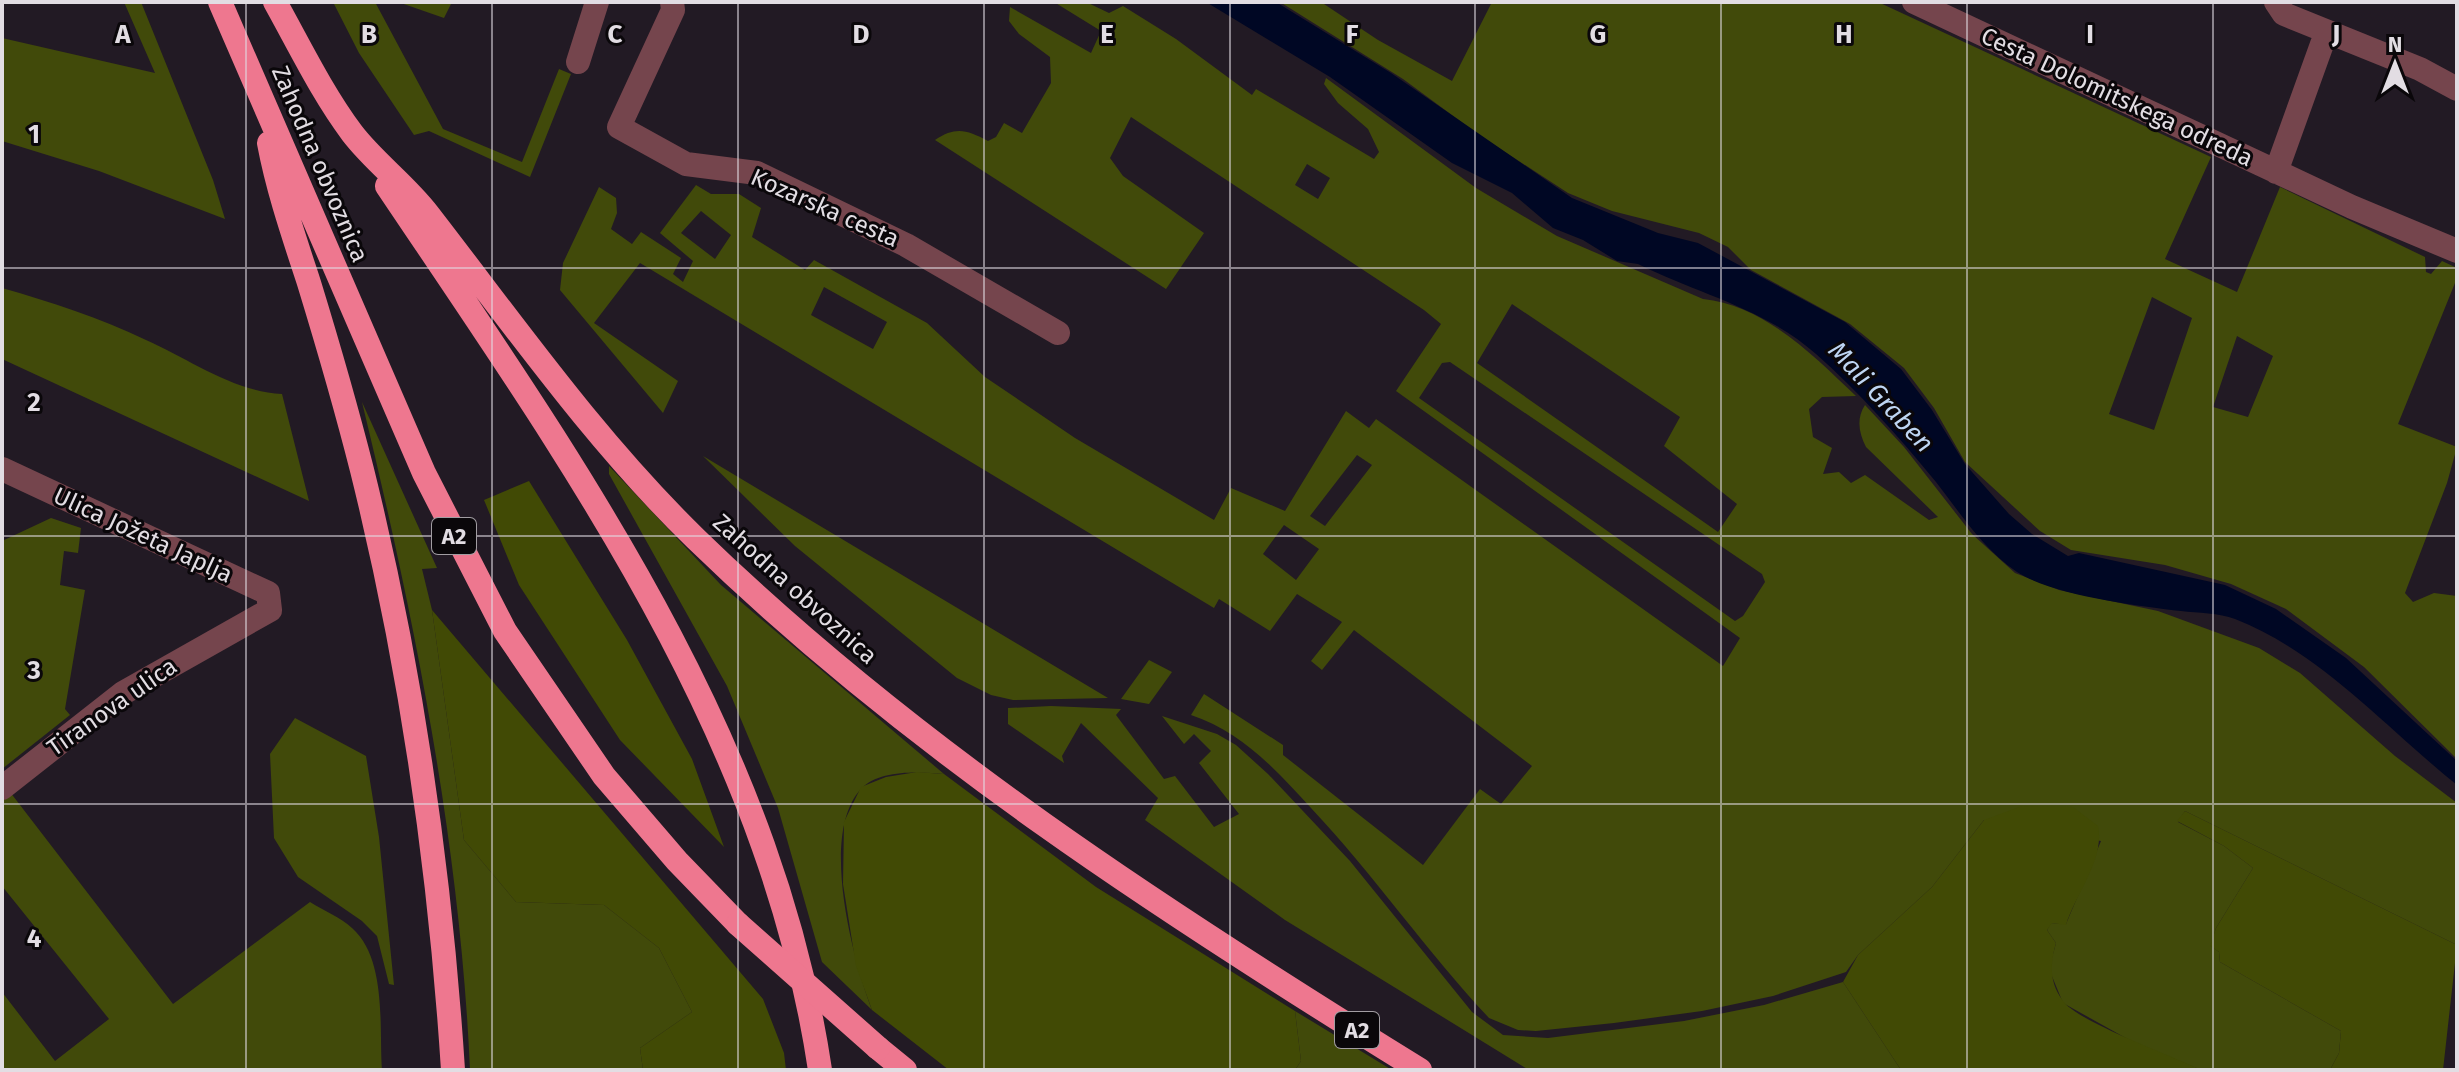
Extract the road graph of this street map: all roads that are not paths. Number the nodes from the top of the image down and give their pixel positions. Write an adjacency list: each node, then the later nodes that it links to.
1 (220, 2): 10 (highway, Zahodna obvoznica / A2)
2 (275, 2): 11 (highway, Zahodna obvoznica / A2)
3 (597, 2): 8 (street)
4 (672, 2): 14 (street, Kozarska cesta)
5 (1914, 2): 12 (street, Cesta Dolomitskega odreda)
6 (2276, 2): 7 (street)
7 (2326, 33): 9 (street); 12 (street, Cesta Dolomitskega odreda)
8 (578, 62)
9 (2457, 89)
10 (259, 94): 18 (highway); 20 (highway, Zahodna obvoznica / A2, bridge)
11 (352, 134): 19 (highway); 21 (highway, Zahodna obvoznica / A2)
12 (2276, 172): 13 (street, Cesta Dolomitskega odreda)
13 (2457, 251)
14 (1058, 333)
15 (2, 469): 16 (street, Ulica Jožeta Japlja)
16 (270, 610): 17 (street, Tiranova ulica)
17 (2, 788)
18 (453, 1070)
19 (820, 1070)
20 (905, 1070)
21 (1420, 1070)

